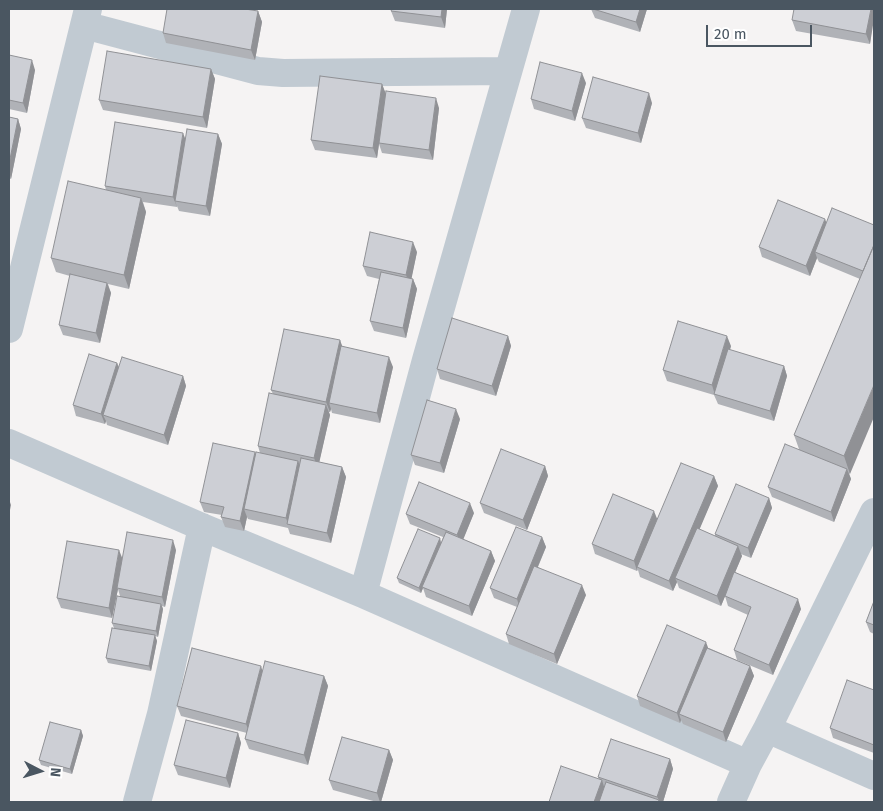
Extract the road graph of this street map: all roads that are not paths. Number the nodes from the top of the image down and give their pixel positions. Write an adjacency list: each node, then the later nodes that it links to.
1 (526, 9): 3 (street)
2 (86, 17): 3 (street); 4 (street)
3 (508, 71): 8 (street)
4 (9, 329)
5 (9, 443): 7 (street)
6 (874, 512): 9 (street)
7 (202, 527): 8 (street); 12 (street)
8 (363, 594): 10 (street)
9 (766, 729): 10 (street); 11 (street)
10 (748, 764): 13 (street)
11 (874, 776)
12 (137, 802)
13 (731, 802)

